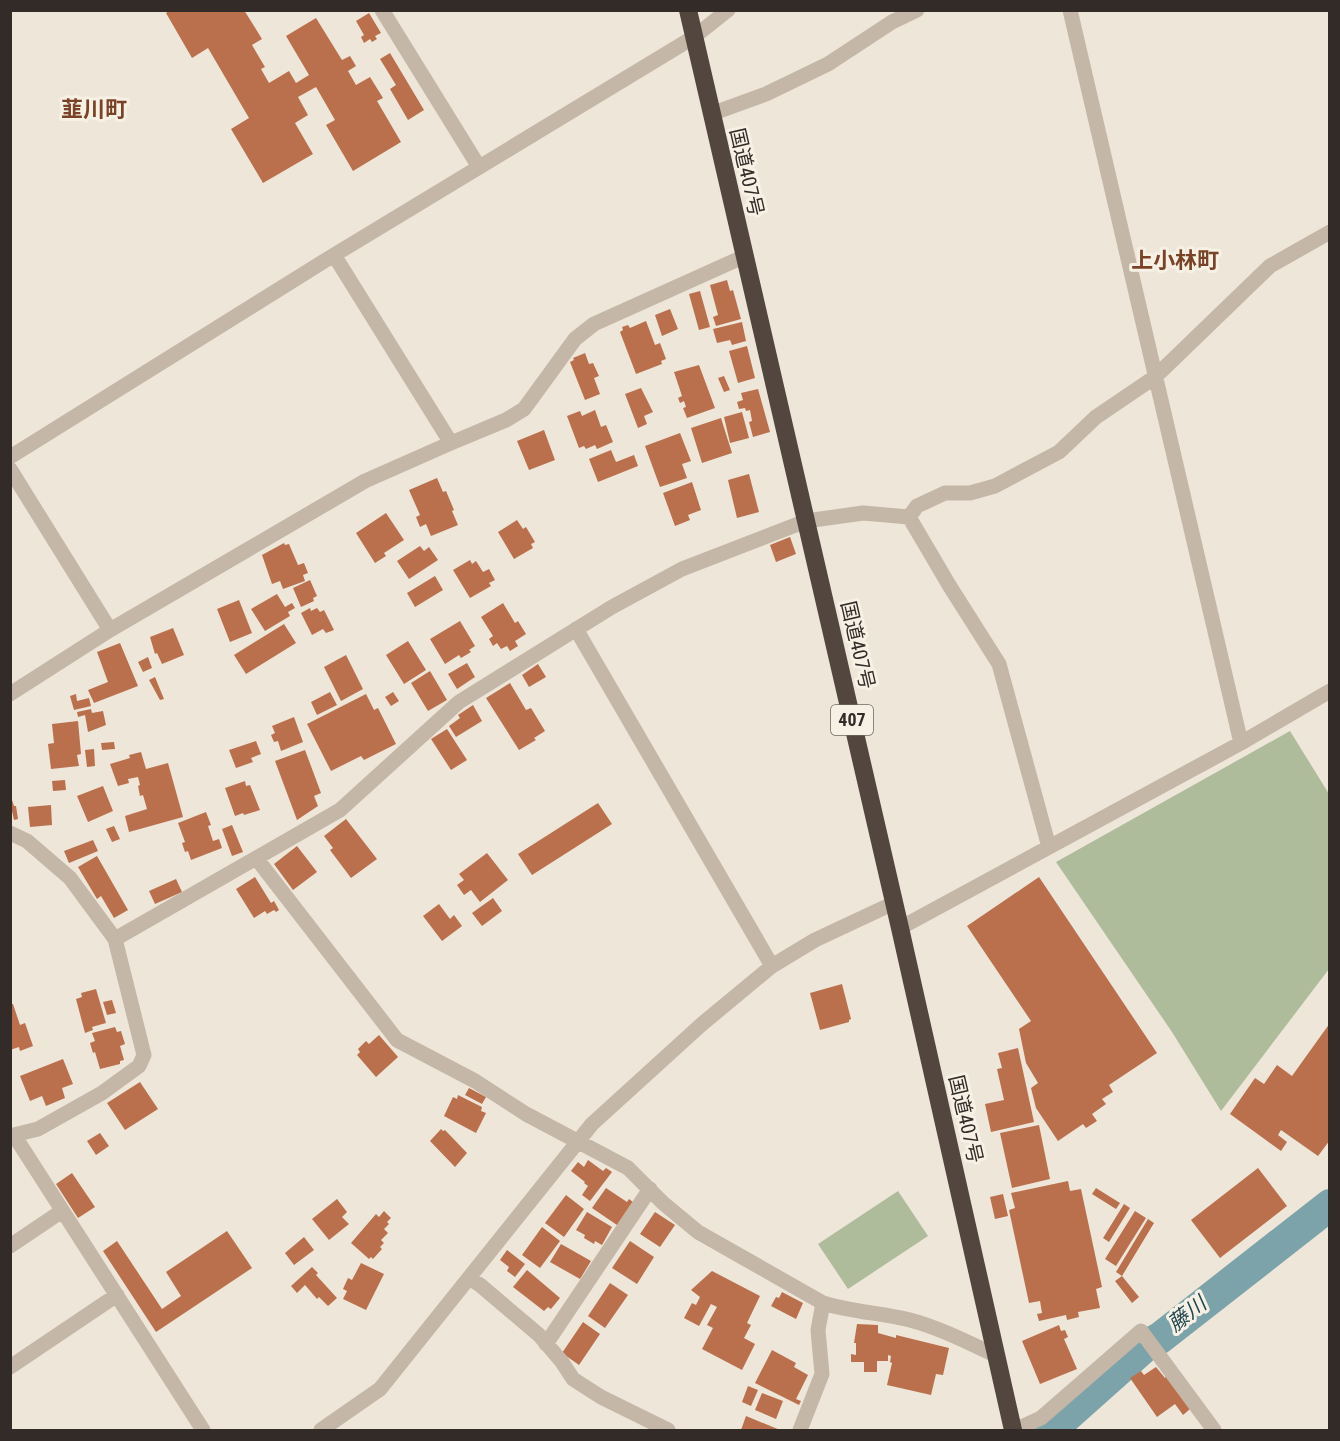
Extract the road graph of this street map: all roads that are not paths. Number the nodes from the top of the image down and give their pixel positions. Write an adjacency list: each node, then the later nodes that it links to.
1 (382, 10): 8 (street)
2 (688, 10): 6 (highway, 国道407号 / 407)
3 (728, 10): 6 (street)
4 (917, 10): 7 (street)
5 (1070, 10): 12 (street)
6 (694, 37): 7 (highway, 国道407号 / 407); 8 (street)
7 (711, 114): 11 (highway, 国道407号 / 407)
8 (479, 167): 10 (street)
9 (1329, 232): 12 (street)
10 (334, 255): 13 (street); 14 (street)
11 (743, 257): 13 (street); 17 (highway, 国道407号 / 407)
12 (1155, 377): 16 (street); 22 (street)
13 (451, 442): 19 (street)
14 (10, 457)
15 (10, 469): 19 (street)
16 (909, 517): 17 (street); 24 (street)
17 (806, 521): 18 (street); 26 (highway, 国道407号 / 407)
18 (576, 629): 25 (street); 29 (street)
19 (110, 630): 21 (street)
20 (1329, 691): 22 (street)
21 (10, 694)
22 (1241, 744): 24 (street)
23 (10, 832): 28 (street)
24 (1049, 847): 27 (street)
25 (257, 859): 28 (street); 31 (street)
26 (894, 903): 27 (highway, 国道407号 / 407); 29 (street)
27 (900, 928): 39 (highway, 国道407号 / 407)
28 (115, 939): 30 (street)
29 (772, 966): 31 (street)
30 (12, 1135): 33 (street)
31 (578, 1143): 32 (street); 35 (street)
32 (650, 1189): 37 (street); 38 (street)
33 (62, 1211): 34 (street); 36 (street)
34 (10, 1246)
35 (469, 1278): 38 (street); 42 (street)
36 (117, 1295): 40 (street); 41 (street)
37 (823, 1302): 39 (street); 44 (street)
38 (546, 1344): 43 (street)
39 (997, 1356): 45 (highway, 国道407号 / 407)
40 (10, 1367)
41 (203, 1431)
42 (321, 1431)
43 (668, 1431)
44 (800, 1431)
45 (1014, 1431): 46 (street)
46 (1214, 1431)

